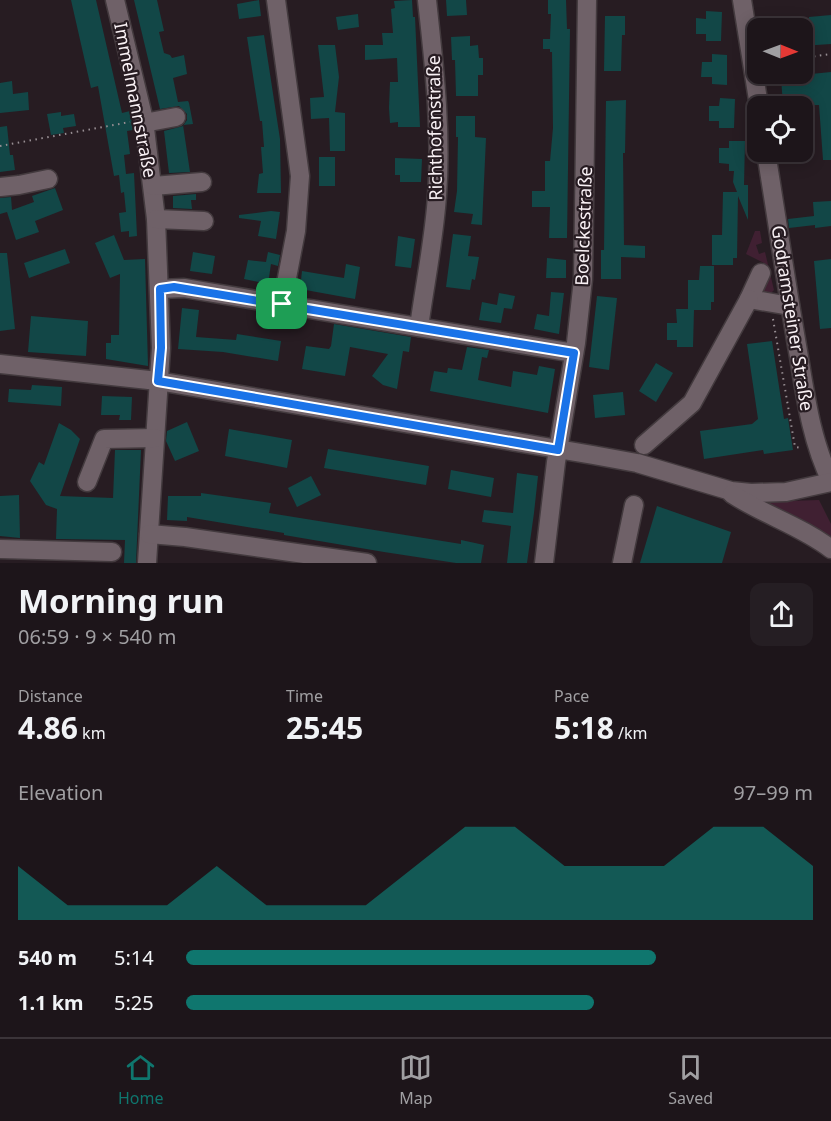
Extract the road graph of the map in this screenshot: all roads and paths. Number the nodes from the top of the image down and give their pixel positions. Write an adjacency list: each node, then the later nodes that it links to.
1 (115, 0): 10 (street, Immelmannstraße)
2 (276, 0): 23 (street)
3 (428, 0): 26 (street, Richthofenstraße)
4 (586, 0): 27 (street, Boelckestraße)
5 (742, 0): 8 (street)
6 (831, 54): 7 (path)
7 (813, 56)
8 (757, 96)
9 (176, 117): 10 (street)
10 (144, 123): 16 (street, Immelmannstraße)
11 (122, 124): 12 (path)
12 (0, 146)
13 (768, 162): 25 (street, Godramsteiner Straße)
14 (48, 179): 17 (street)
15 (202, 183): 16 (street)
16 (153, 186): 18 (street, Immelmannstraße)
17 (0, 187)
18 (156, 219): 19 (street); 21 (street, Immelmannstraße)
19 (204, 221)
20 (761, 273): 22 (street)
21 (160, 289): 23 (street); 29 (street, Immelmannstraße)
22 (749, 299): 24 (street); 31 (street)
23 (282, 304): 26 (street)
24 (771, 304): 25 (street); 32 (path)
25 (790, 306): 35 (street, Godramsteiner Straße)
26 (418, 327): 27 (street)
27 (574, 353): 33 (street, Boelckestraße)
28 (0, 364): 29 (street)
29 (158, 381): 30 (street, Immelmannstraße); 33 (street)
30 (155, 438): 34 (street); 38 (street, Immelmannstraße)
31 (644, 444)
32 (801, 448)
33 (558, 450): 36 (street); 44 (street, Boelckestraße)
34 (87, 482)
35 (831, 482): 36 (street)
36 (723, 489): 40 (street)
37 (634, 505): 45 (street)
38 (149, 534): 42 (street, Immelmannstraße); 43 (street)
39 (0, 549): 41 (street)
40 (831, 549)
41 (112, 552)
42 (147, 563)
43 (367, 563)
44 (544, 563)
45 (622, 563)

